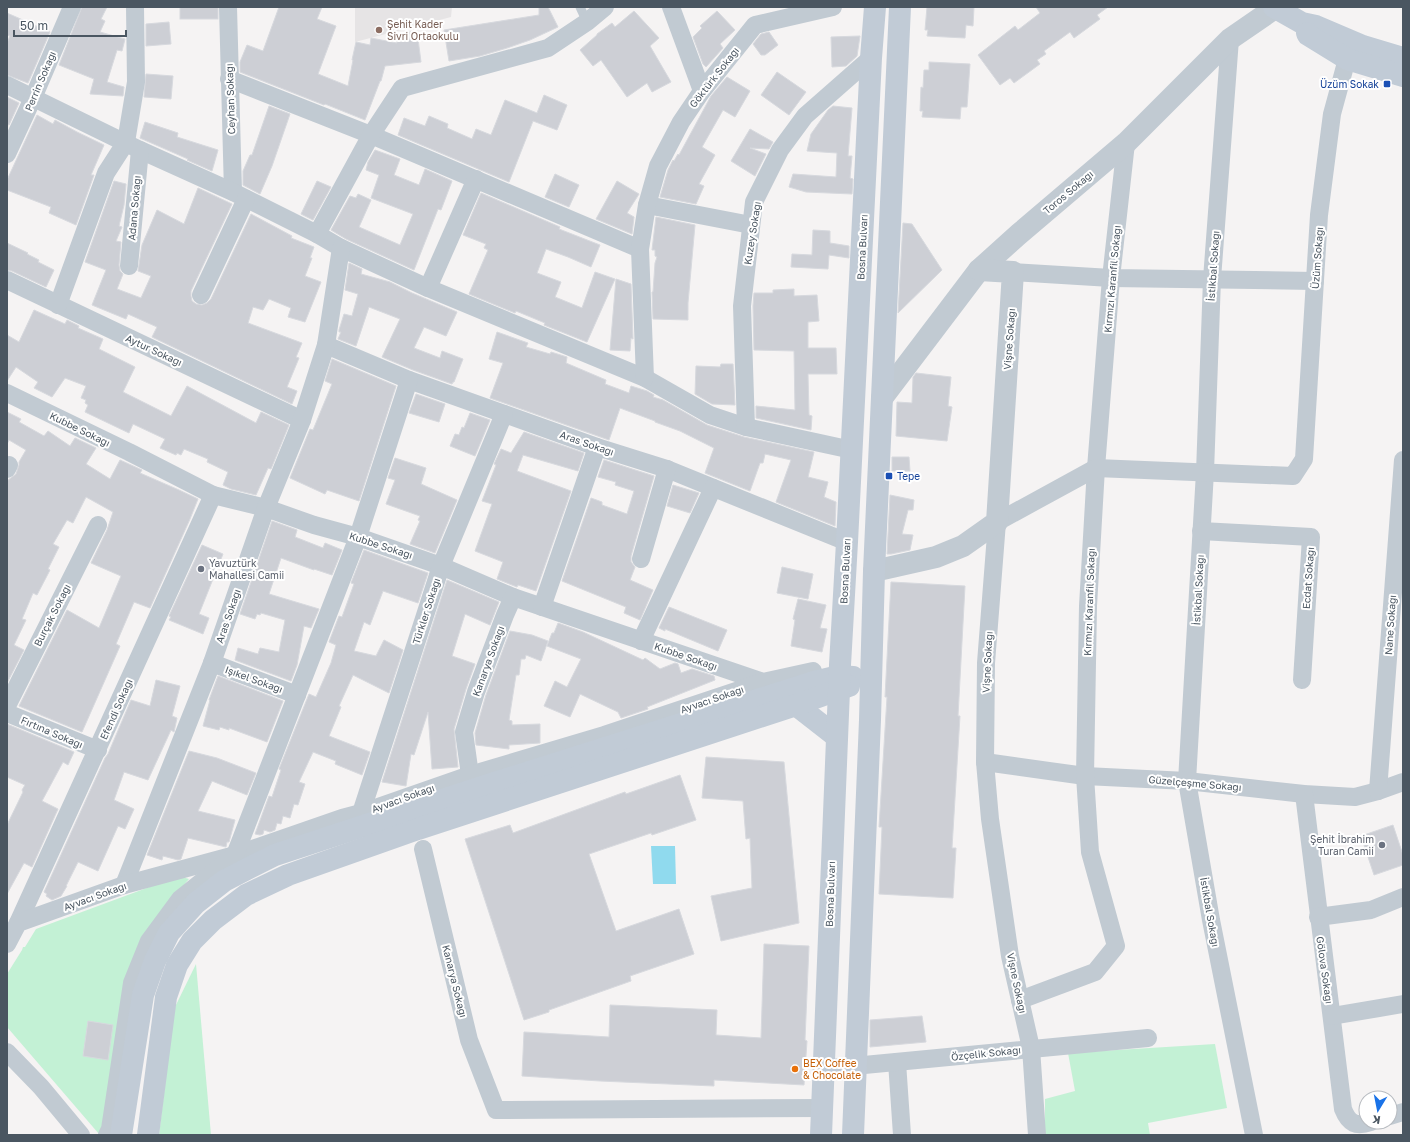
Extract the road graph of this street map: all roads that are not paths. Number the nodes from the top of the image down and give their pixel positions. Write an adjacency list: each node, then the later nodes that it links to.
1 (72, 7): 20 (street, Perrin Sokağı)
2 (135, 7): 23 (street, Adana Sokağı)
3 (228, 7): 17 (street, Ceyhan Sokağı)
4 (605, 7): 10 (street)
5 (671, 7): 19 (street)
6 (833, 7): 19 (street, Göktürk Sokağı)
7 (875, 7): 13 (main road, Bosna Bulvarı)
8 (900, 7): 46 (main road)
9 (1275, 7): 11 (main road); 12 (street, Toros Sokağı)
10 (583, 15): 21 (street)
11 (1302, 23): 14 (main road); 15 (main road)
12 (1230, 39): 22 (street, Toros Sokağı); 37 (street, İstikbal Sokağı)
13 (871, 58): 28 (street, Kuzey Sokağı); 51 (main road, Bosna Bulvarı)
14 (1403, 58)
15 (1347, 59): 16 (main road); 38 (street, Üzüm Sokağı)
16 (1403, 76)
17 (229, 79): 21 (street); 26 (street, Ceyhan Sokağı)
18 (7, 85): 20 (street)
19 (702, 90): 27 (street, Göktürk Sokağı)
20 (33, 98): 23 (street); 24 (street, Perrin Sokağı)
21 (371, 135): 25 (street); 29 (street)
22 (1126, 143): 33 (street, Toros Sokağı); 35 (street, Kırmızı Karanfil Sokağı)
23 (133, 146): 26 (street); 32 (street, Adana Sokağı); 41 (street)
24 (7, 154)
25 (476, 179): 31 (street); 39 (street)
26 (240, 196): 29 (street); 40 (street)
27 (647, 205): 28 (street); 31 (street, Göktürk Sokağı)
28 (751, 225): 49 (street, Kuzey Sokağı)
29 (317, 234): 30 (street)
30 (341, 248): 39 (street); 42 (street, Aras Sokağı)
31 (640, 249): 43 (street, Göktürk Sokağı)
32 (129, 266)
33 (979, 270): 34 (street); 46 (street, Toros Sokağı)
34 (1013, 272): 35 (street); 59 (street, Vişne Sokağı)
35 (1111, 278): 37 (street); 53 (street, Kırmızı Karanfil Sokağı)
36 (7, 280): 41 (street, Aytur Sokağı)
37 (1212, 280): 38 (street); 55 (street, İstikbal Sokağı)
38 (1315, 281): 55 (street, Üzüm Sokağı)
39 (428, 288): 43 (street)
40 (201, 295)
41 (58, 305): 48 (street, Aytur Sokağı)
42 (326, 345): 44 (street, Aras Sokağı); 48 (street, Aras Sokağı)
43 (645, 378): 49 (street)
44 (409, 380): 47 (street, Aras Sokağı); 62 (street)
45 (7, 394): 57 (street, Kubbe Sokağı)
46 (882, 398): 66 (main road)
47 (504, 414): 50 (street, Aras Sokağı); 65 (street, Türkler Sokağı)
48 (302, 420): 58 (street, Aras Sokağı)
49 (746, 427): 51 (street)
50 (597, 447): 54 (street, Aras Sokağı); 68 (street)
51 (852, 450): 63 (main road, Bosna Bulvarı)
52 (1403, 460): 87 (street, Nane Sokağı)
53 (1096, 468): 55 (street); 59 (street); 84 (street, Kırmızı Karanfil Sokağı)
54 (667, 469): 56 (street, Aras Sokağı); 64 (street)
55 (1205, 472): 61 (street, İstikbal Sokağı)
56 (713, 488): 63 (street, Aras Sokağı); 69 (street)
57 (213, 495): 58 (street, Kubbe Sokağı); 81 (street, Efendi Sokağı)
58 (266, 508): 62 (street, Kubbe Sokağı); 70 (street, Aras Sokağı)
59 (997, 522): 66 (street); 82 (street, Vişne Sokağı)
60 (98, 525): 78 (street, Burçak Sokağı)
61 (1201, 531): 74 (street, Ecdat Sokağı); 85 (street, İstikbal Sokağı)
62 (358, 537): 65 (street, Kubbe Sokağı); 76 (street)
63 (847, 542): 72 (main road, Bosna Bulvarı)
64 (641, 559)
65 (441, 566): 67 (street, Kubbe Sokağı); 89 (street, Türkler Sokağı)
66 (874, 571): 73 (main road)
67 (513, 597): 68 (street, Kubbe Sokağı); 83 (street, Kanarya Sokağı)
68 (542, 607): 69 (street, Kubbe Sokağı)
69 (641, 641): 75 (street, Kubbe Sokağı)
70 (212, 663): 76 (street, Işıkel Sokağı); 92 (street, Aras Sokağı)
71 (813, 677): 72 (main road); 75 (street, Ayvacı Sokağı); 110 (main road)
72 (839, 677): 73 (main road); 77 (main road); 80 (main road, Bosna Bulvarı)
73 (871, 679): 104 (main road)
74 (1302, 680)
75 (763, 682): 83 (street, Ayvacı Sokağı)
76 (297, 695): 91 (street)
77 (796, 705): 80 (main road); 111 (main road)
78 (7, 706)
79 (7, 713): 81 (street, Fırtına Sokağı)
80 (837, 737): 105 (main road, Bosna Bulvarı)
81 (98, 750): 95 (street, Efendi Sokağı)
82 (985, 762): 84 (street, Güzelçeşme Sokağı); 97 (street, Vişne Sokağı)
83 (470, 774): 89 (street, Ayvacı Sokağı)
84 (1085, 776): 85 (street, Güzelçeşme Sokağı); 97 (street, Kırmızı Karanfil Sokağı)
85 (1187, 781): 88 (street, Güzelçeşme Sokağı); 116 (street, İstikbal Sokağı)
86 (1403, 782): 87 (street, Güzelçeşme Sokağı)
87 (1378, 791): 88 (street, Güzelçeşme Sokağı)
88 (1304, 794): 94 (street, Gölova Sokağı)
89 (361, 813): 91 (street, Ayvacı Sokağı)
90 (423, 849): 106 (street, Kanarya Sokağı)
91 (234, 855): 92 (street, Ayvacı Sokağı); 109 (street)
92 (124, 885): 95 (street, Ayvacı Sokağı)
93 (1403, 897): 94 (street)
94 (1318, 917): 99 (street, Gölova Sokağı)
95 (18, 923): 96 (street)
96 (7, 944)
97 (1020, 1000): 101 (street, Vişne Sokağı)
98 (1403, 1004): 99 (street)
99 (1332, 1016): 107 (street, Gölova Sokağı)
100 (1148, 1038): 101 (street)
101 (1031, 1048): 103 (street, Özçelik Sokağı); 115 (street, Özçelik Sokağı)
102 (7, 1052): 108 (street)
103 (897, 1062): 104 (street, Özçelik Sokağı); 114 (street)
104 (856, 1066): 105 (street, Özçelik Sokağı); 113 (main road)
105 (822, 1069): 106 (main road, Bosna Bulvarı)
106 (822, 1108): 112 (main road, Bosna Bulvarı)
107 (1358, 1125)
108 (81, 1135)
109 (107, 1135)
110 (121, 1135)
111 (148, 1135)
112 (821, 1135)
113 (853, 1135)
114 (902, 1135)
115 (1037, 1135)
116 (1254, 1135)

